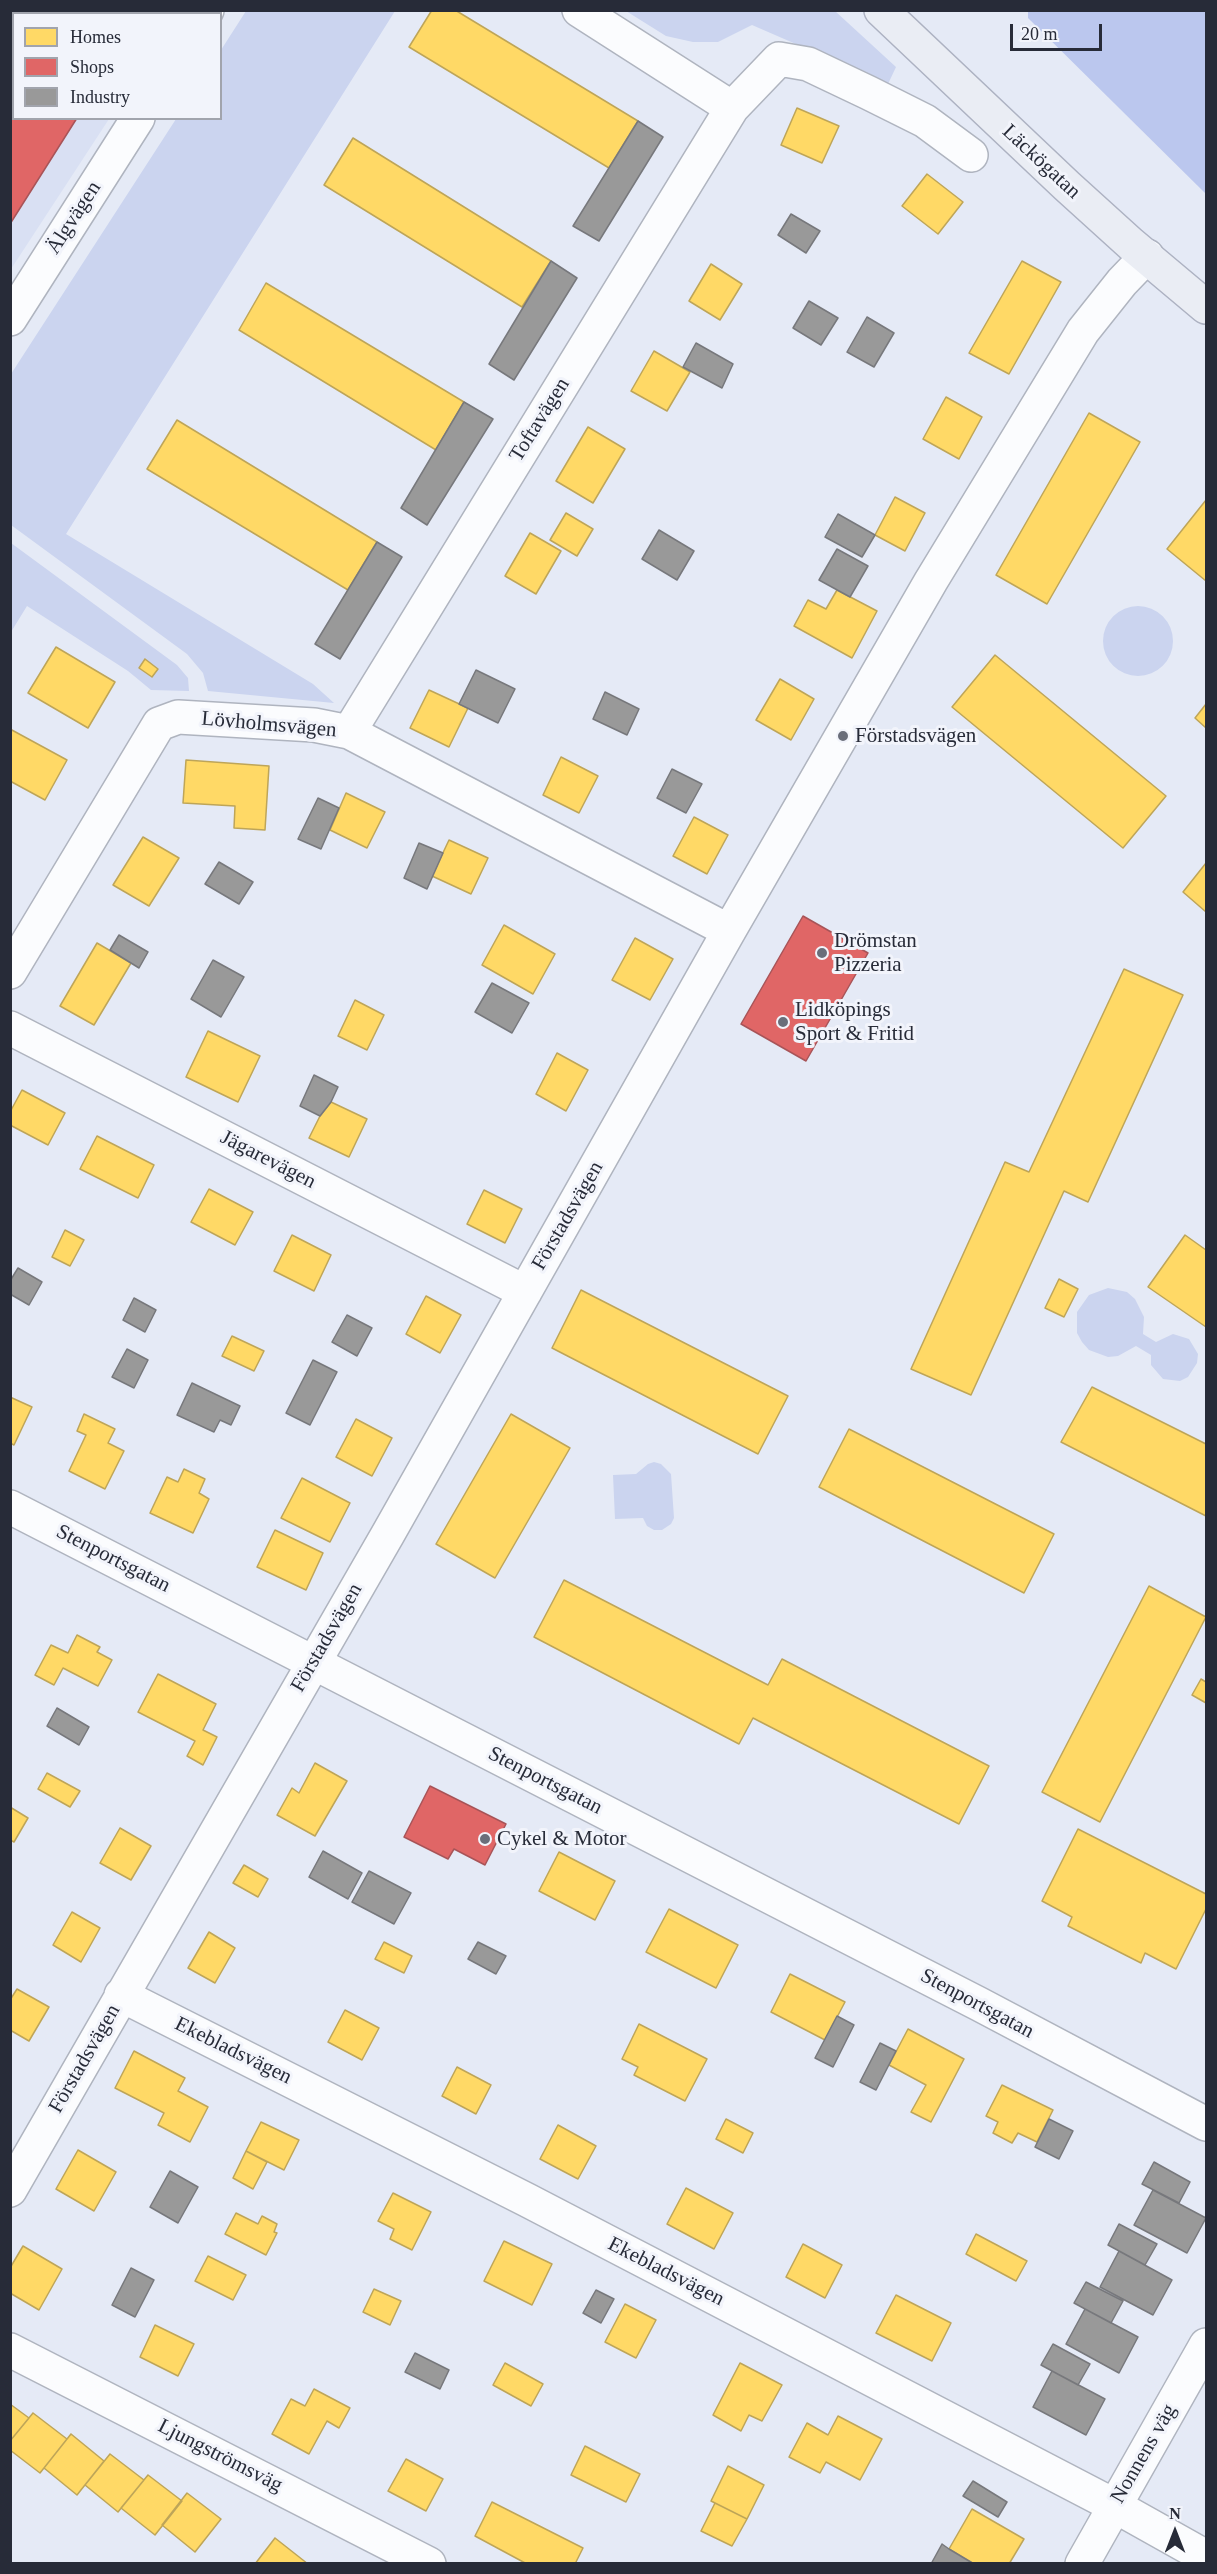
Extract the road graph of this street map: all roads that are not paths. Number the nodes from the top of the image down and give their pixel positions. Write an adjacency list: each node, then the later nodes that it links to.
1 (579, 10): 3 (street)
2 (881, 10): 6 (main road, Läckögatan)
3 (732, 108): 5 (street, Läckögatan); 9 (street, Toftavägen)
4 (137, 120): 8 (street, Älgvägen)
5 (971, 155)
6 (1147, 256): 7 (main road, Läckögatan); 10 (street, Förstadsvägen)
7 (1206, 308)
8 (10, 319)
9 (349, 732): 10 (street, Lövholmsvägen); 11 (street, Lövholmsvägen)
10 (729, 931): 13 (street, Förstadsvägen)
11 (10, 972)
12 (10, 1028): 13 (street, Jägarevägen)
13 (525, 1292): 15 (street, Förstadsvägen)
14 (10, 1507): 15 (street, Stenportsgatan)
15 (314, 1661): 16 (street, Förstadsvägen); 17 (street, Stenportsgatan)
16 (121, 1995): 18 (street, Förstadsvägen); 21 (street, Ekebladsvägen)
17 (1206, 2124)
18 (10, 2190)
19 (1206, 2345): 21 (street, Nonnens väg)
20 (10, 2350): 23 (street, Ljungströmsväg)
21 (1115, 2506): 22 (street, Ekebladsvägen); 24 (street, Nonnens väg)
22 (1206, 2557)
23 (429, 2564)
24 (1082, 2564)

